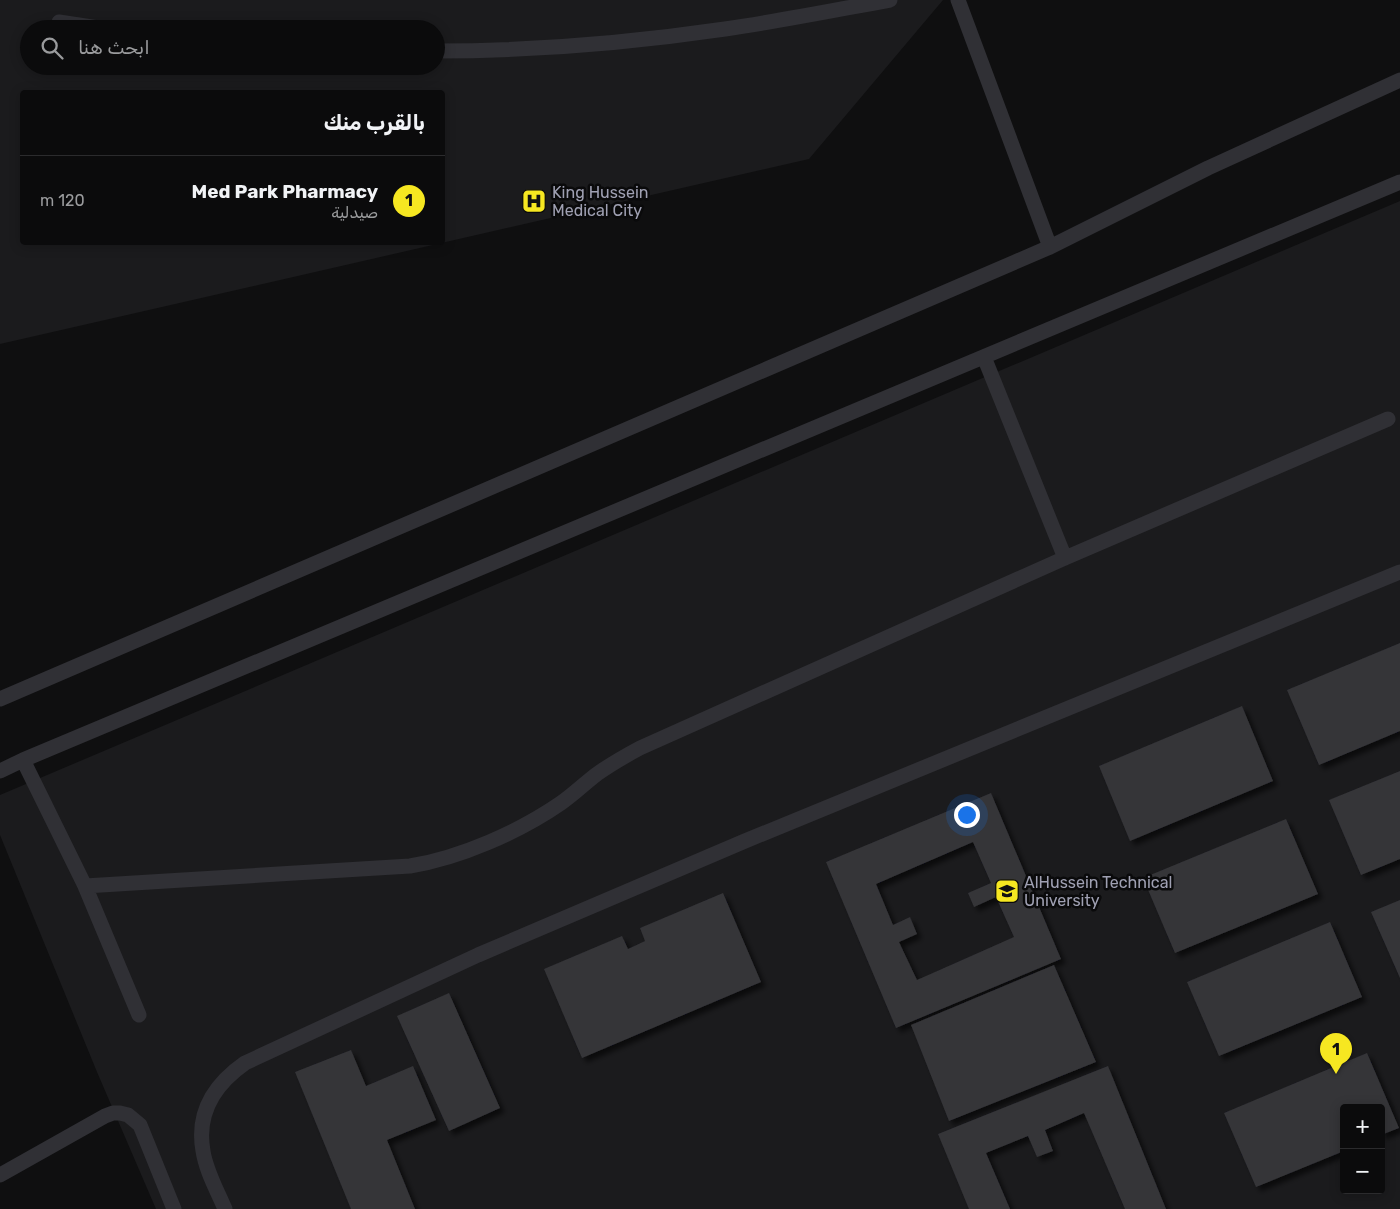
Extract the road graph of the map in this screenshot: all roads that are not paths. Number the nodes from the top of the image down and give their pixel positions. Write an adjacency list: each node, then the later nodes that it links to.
1 (890, 0): 3 (lane)
2 (958, 0): 6 (lane)
3 (445, 51)
4 (1400, 80): 6 (lane)
5 (1400, 182): 7 (lane)
6 (1050, 247): 11 (lane)
7 (984, 357): 9 (lane); 12 (lane)
8 (1388, 419): 9 (lane)
9 (1065, 558): 14 (lane)
10 (1400, 572): 18 (lane)
11 (0, 699)
12 (23, 760): 13 (lane); 14 (lane)
13 (0, 771)
14 (85, 886): 15 (lane)
15 (139, 1015)
16 (0, 1174): 17 (lane)
17 (174, 1209)
18 (225, 1209)

